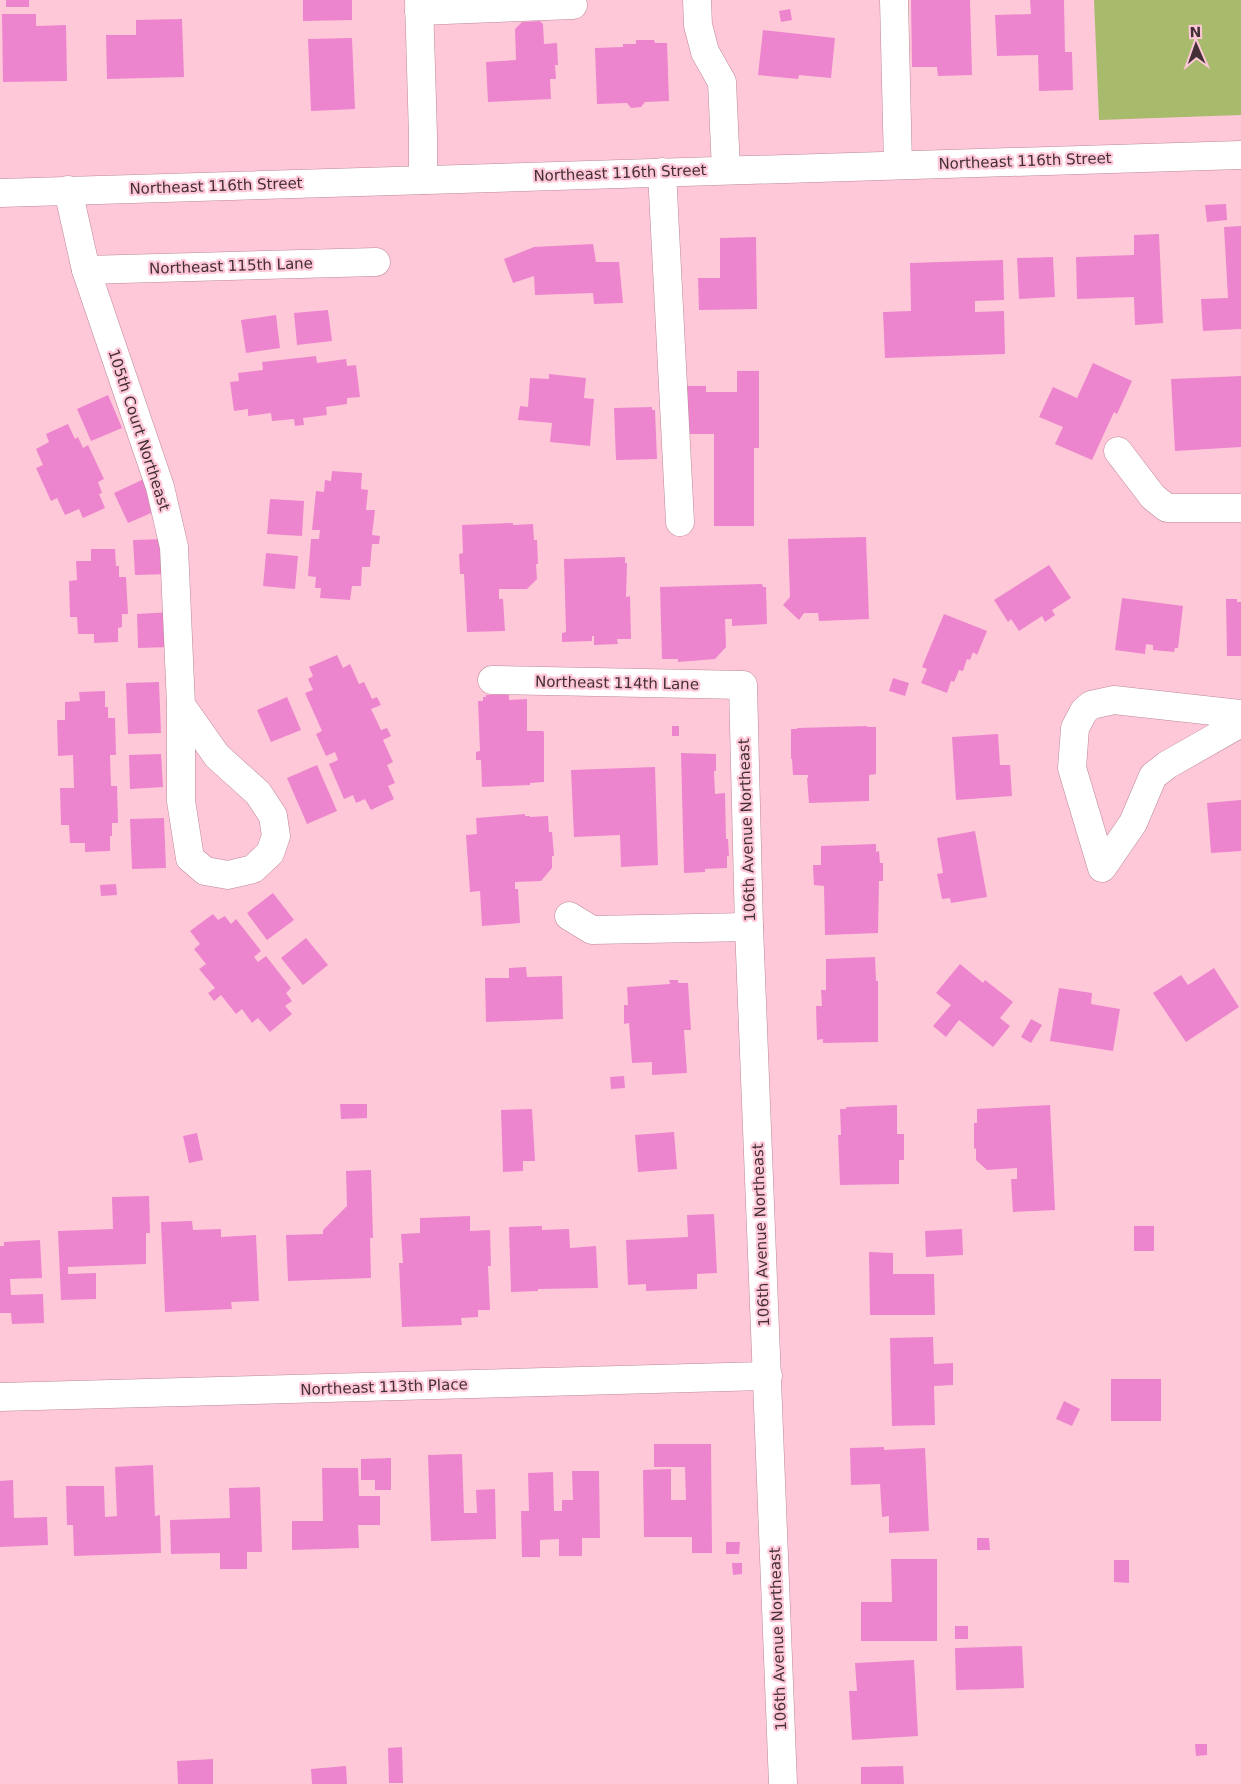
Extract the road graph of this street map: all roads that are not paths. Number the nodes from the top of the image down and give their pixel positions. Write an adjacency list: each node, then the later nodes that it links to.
1 (698, 0): 7 (street)
2 (894, 0): 6 (street)
3 (573, 5): 4 (street)
4 (419, 6): 9 (street)
5 (1241, 156): 6 (street, Northeast 116th Street)
6 (898, 165): 7 (street, Northeast 116th Street)
7 (726, 170): 8 (street, Northeast 116th Street)
8 (662, 172): 9 (street, Northeast 116th Street); 16 (street)
9 (423, 180): 10 (street, Northeast 116th Street)
10 (68, 190): 11 (street, Northeast 116th Street); 13 (street, 105th Court Northeast)
11 (0, 192)
12 (376, 262): 13 (street, Northeast 115th Lane)
13 (86, 270): 19 (street, 105th Court Northeast)
14 (1118, 451): 15 (street)
15 (1241, 508)
16 (680, 522)
17 (492, 680): 18 (street, Northeast 114th Lane)
18 (743, 686): 23 (street, 106th Avenue Northeast)
19 (181, 705): 19 (street, 105th Court Northeast)
20 (1241, 714): 21 (street)
21 (1241, 722)
22 (569, 916): 23 (street)
23 (749, 927): 24 (street, 106th Avenue Northeast)
24 (768, 1376): 25 (street, Northeast 113th Place); 26 (street, 106th Avenue Northeast)
25 (0, 1397)
26 (783, 1784)

